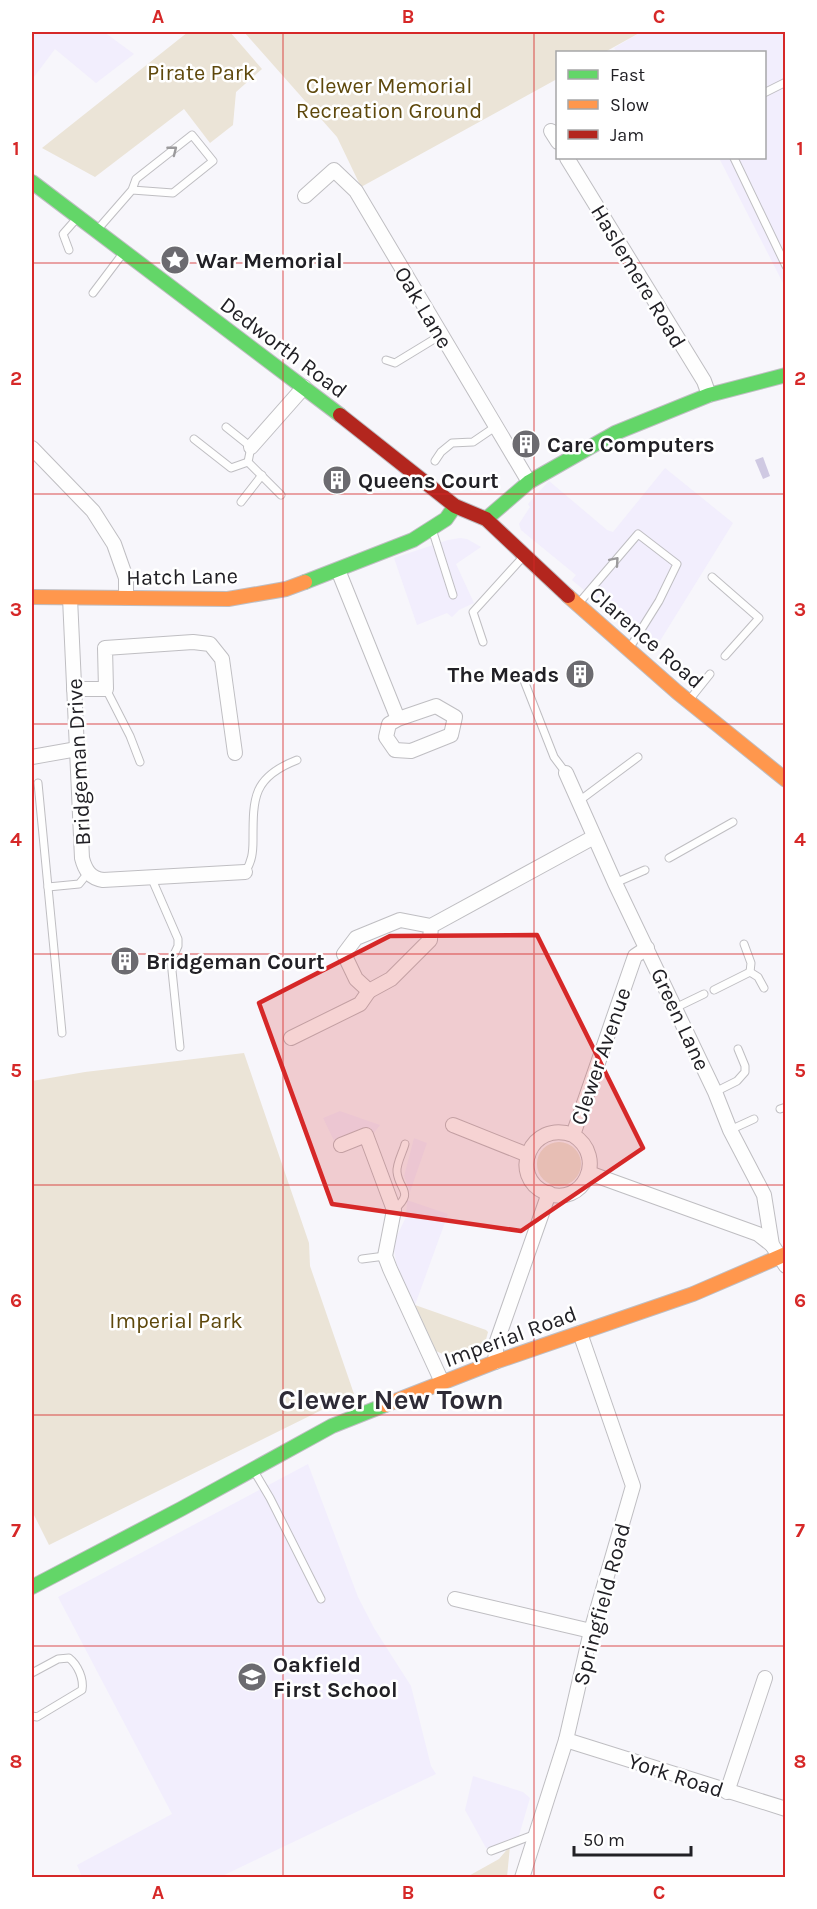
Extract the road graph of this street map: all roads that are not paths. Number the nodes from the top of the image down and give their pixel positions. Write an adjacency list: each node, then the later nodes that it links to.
1 (786, 82): 2 (lane)
2 (766, 92)
3 (568, 159): 18 (street, Haslemere Road)
4 (734, 159): 12 (lane)
5 (32, 182): 8 (main road, Dedworth Road)
6 (132, 190): 6 (lane, one-way to 6); 9 (lane)
7 (305, 196): 14 (street, Oak Lane)
8 (78, 217): 9 (main road, Dedworth Road); 10 (lane)
9 (96, 231): 11 (main road, Dedworth Road)
10 (69, 250)
11 (124, 252): 13 (lane); 17 (main road, Dedworth Road)
12 (786, 266)
13 (93, 293)
14 (441, 335): 15 (lane); 20 (street, Oak Lane)
15 (386, 360)
16 (786, 375): 18 (main road)
17 (304, 387): 22 (street); 30 (main road, Dedworth Road)
18 (709, 395): 27 (main road)
19 (226, 427): 22 (lane)
20 (495, 427): 24 (lane); 27 (street, Oak Lane)
21 (194, 439): 25 (lane)
22 (251, 447): 25 (lane)
23 (32, 448): 39 (street)
24 (435, 461)
25 (248, 462): 26 (lane)
26 (262, 475): 28 (lane); 29 (lane)
27 (529, 482): 31 (main road)
28 (281, 495)
29 (241, 502)
30 (454, 506): 31 (main road, Dedworth Road); 32 (main road, Hatch Lane)
31 (486, 519): 33 (main road, Clarence Road)
32 (432, 529): 34 (main road, Hatch Lane); 36 (lane)
33 (524, 555): 40 (main road, Clarence Road); 41 (lane)
34 (338, 570): 39 (main road, Hatch Lane); 49 (street)
35 (712, 577): 43 (lane)
36 (453, 595)
37 (32, 597): 38 (main road, Hatch Lane)
38 (70, 598): 39 (main road, Hatch Lane); 46 (street, Bridgeman Drive)
39 (126, 598)
40 (577, 605): 42 (main road, Clarence Road); 42 (lane, one-way to 42)
41 (483, 642)
42 (628, 649): 48 (main road, Clarence Road)
43 (725, 656)
44 (711, 674): 48 (lane)
45 (523, 678): 56 (lane)
46 (74, 689): 47 (street); 50 (street, Bridgeman Drive)
47 (106, 689): 51 (street); 55 (lane)
48 (689, 701): 57 (main road, Clarence Road)
49 (398, 719): 49 (street)
50 (77, 749): 52 (street); 65 (street, Bridgeman Drive)
51 (235, 753)
52 (32, 757)
53 (638, 757): 59 (lane)
54 (297, 760): 64 (lane)
55 (140, 762)
56 (566, 773): 59 (street, Green Lane)
57 (784, 777)
58 (38, 783): 68 (lane)
59 (579, 801): 61 (street, Green Lane)
60 (733, 822): 62 (lane)
61 (594, 837): 67 (street, Green Lane); 69 (street)
62 (669, 858)
63 (645, 870): 67 (lane)
64 (245, 872): 66 (street, Bridgeman Drive)
65 (88, 873): 66 (street, Bridgeman Drive); 68 (lane)
66 (151, 877): 80 (lane)
67 (615, 883): 71 (street, Green Lane)
68 (48, 887): 78 (lane)
69 (430, 926): 75 (street); 75 (street)
70 (744, 944): 72 (lane)
71 (647, 948): 77 (street, Green Lane); 86 (street, Clewer Avenue)
72 (750, 972): 73 (lane); 74 (lane)
73 (764, 988)
74 (714, 990)
75 (369, 991): 79 (street)
76 (704, 994): 77 (lane)
77 (675, 1008): 82 (street, Green Lane)
78 (62, 1033)
79 (291, 1038)
80 (180, 1047)
81 (738, 1049): 82 (lane)
82 (715, 1092): 85 (street, Green Lane)
83 (754, 1119): 85 (lane)
84 (453, 1125): 89 (street)
85 (730, 1130): 93 (street, Green Lane)
86 (573, 1135): 89 (street, Clewer Avenue); 90 (street, Clewer Avenue)
87 (405, 1144): 92 (lane)
88 (341, 1145): 92 (street)
89 (528, 1155): 91 (street)
90 (589, 1173): 91 (street); 93 (street)
91 (549, 1193): 98 (street)
92 (394, 1210): 94 (street)
93 (772, 1245): 96 (street, Green Lane)
94 (385, 1256): 95 (lane); 99 (street)
95 (362, 1259)
96 (784, 1259): 97 (main road, Imperial Road)
97 (580, 1333): 98 (main road, Imperial Road); 104 (street, Springfield Road)
98 (495, 1362): 99 (main road, Imperial Road)
99 (442, 1382): 100 (main road, Imperial Road)
100 (252, 1468): 101 (main road, Imperial Road); 102 (lane)
101 (32, 1587)
102 (321, 1599)
103 (455, 1599): 104 (street)
104 (591, 1631): 108 (street, Springfield Road)
105 (32, 1673): 107 (lane)
106 (765, 1678): 109 (street)
107 (32, 1716)
108 (566, 1740): 109 (street, York Road); 111 (street, Springfield Road)
109 (727, 1792): 110 (street, York Road)
110 (786, 1809)
111 (536, 1833): 112 (lane); 113 (street, Springfield Road)
112 (491, 1851)
113 (522, 1878)

